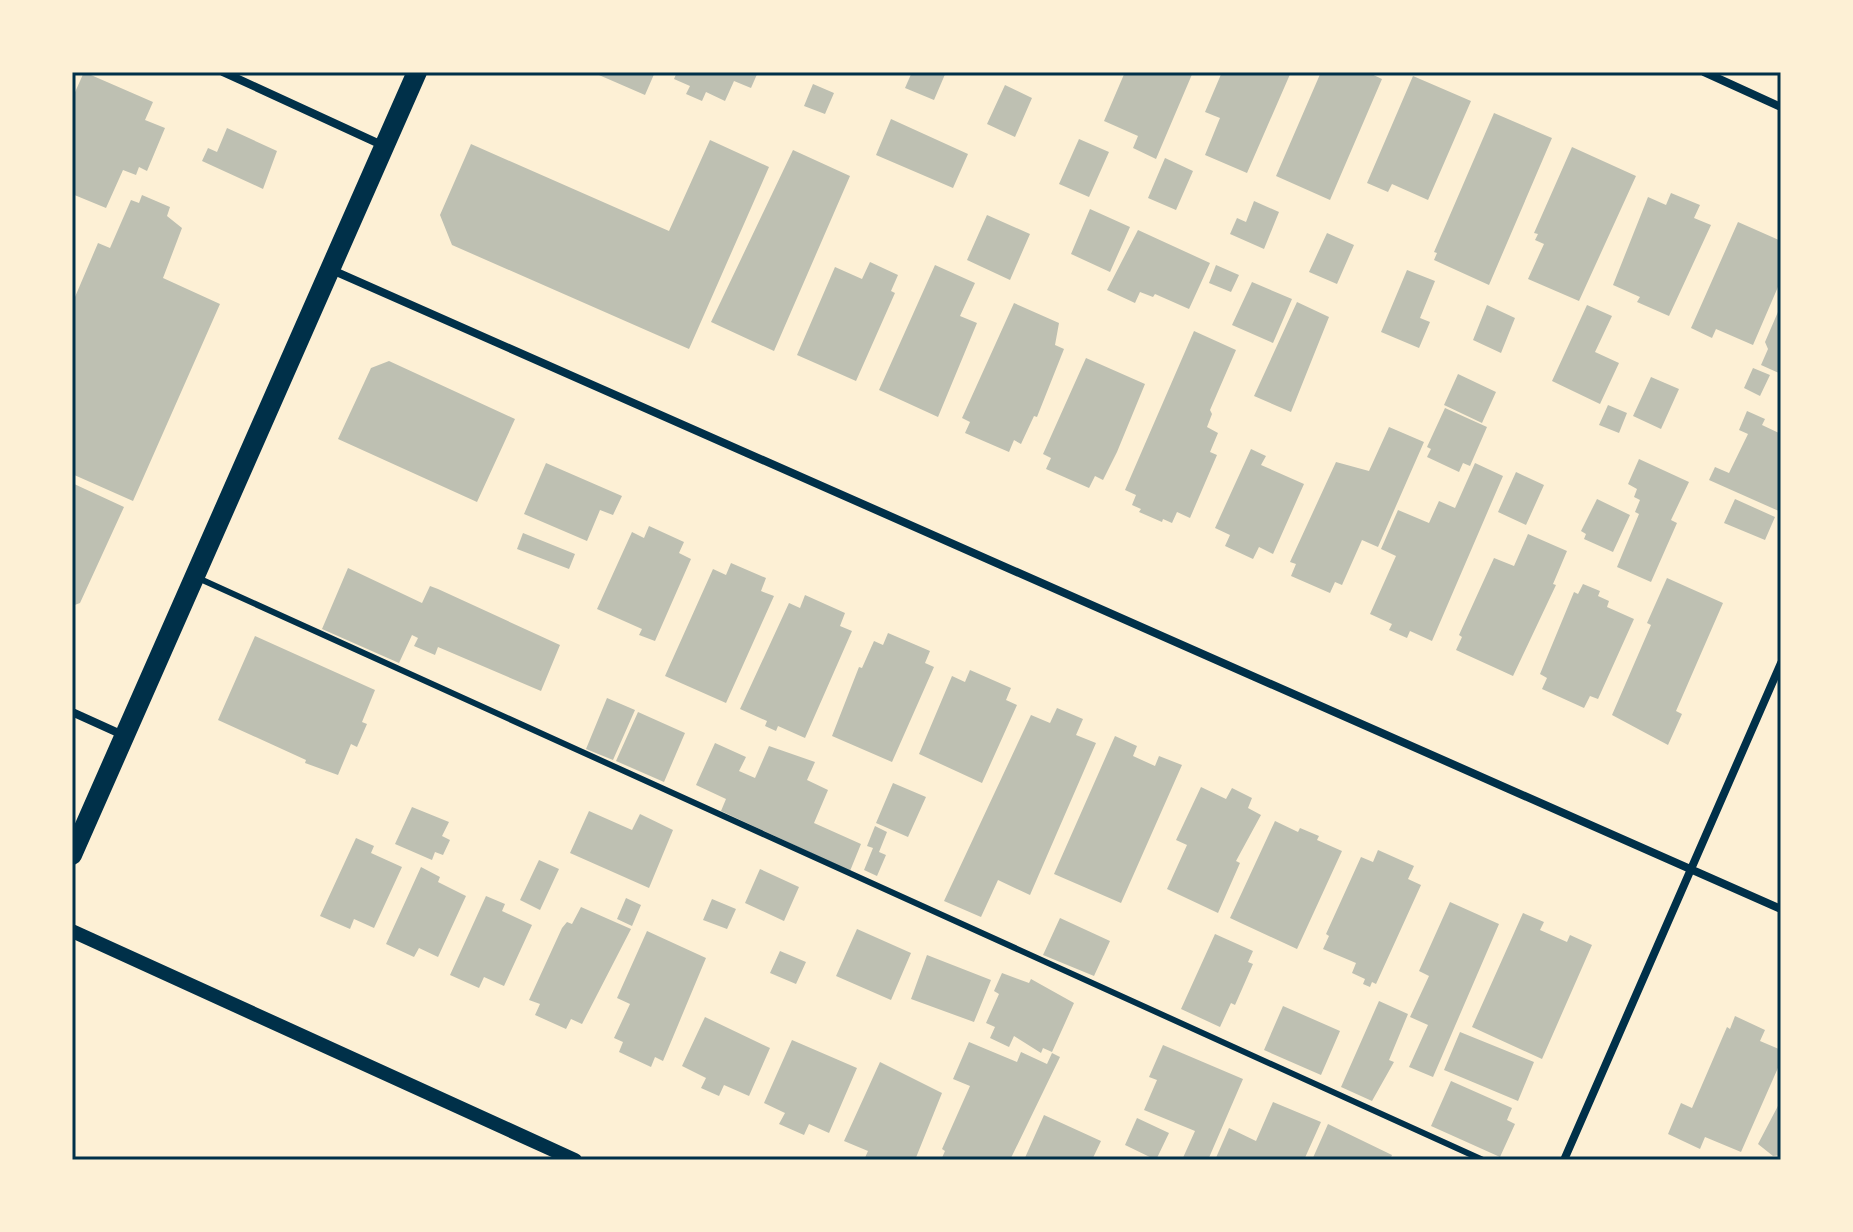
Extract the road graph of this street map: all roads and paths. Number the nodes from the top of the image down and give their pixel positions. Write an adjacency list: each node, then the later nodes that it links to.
1 (223, 72): 5 (street)
2 (417, 72): 5 (main road)
3 (1704, 72): 4 (street)
4 (1781, 107)
5 (385, 146): 6 (main road)
6 (330, 269): 7 (main road); 12 (street)
7 (194, 576): 10 (main road); 16 (lane)
8 (1781, 663): 12 (street)
9 (72, 712): 10 (street)
10 (126, 736): 11 (main road)
11 (72, 855)
12 (1690, 868): 13 (street); 17 (street)
13 (1781, 909)
14 (72, 931): 15 (street)
15 (575, 1160)
16 (1483, 1160)
17 (1564, 1160)

